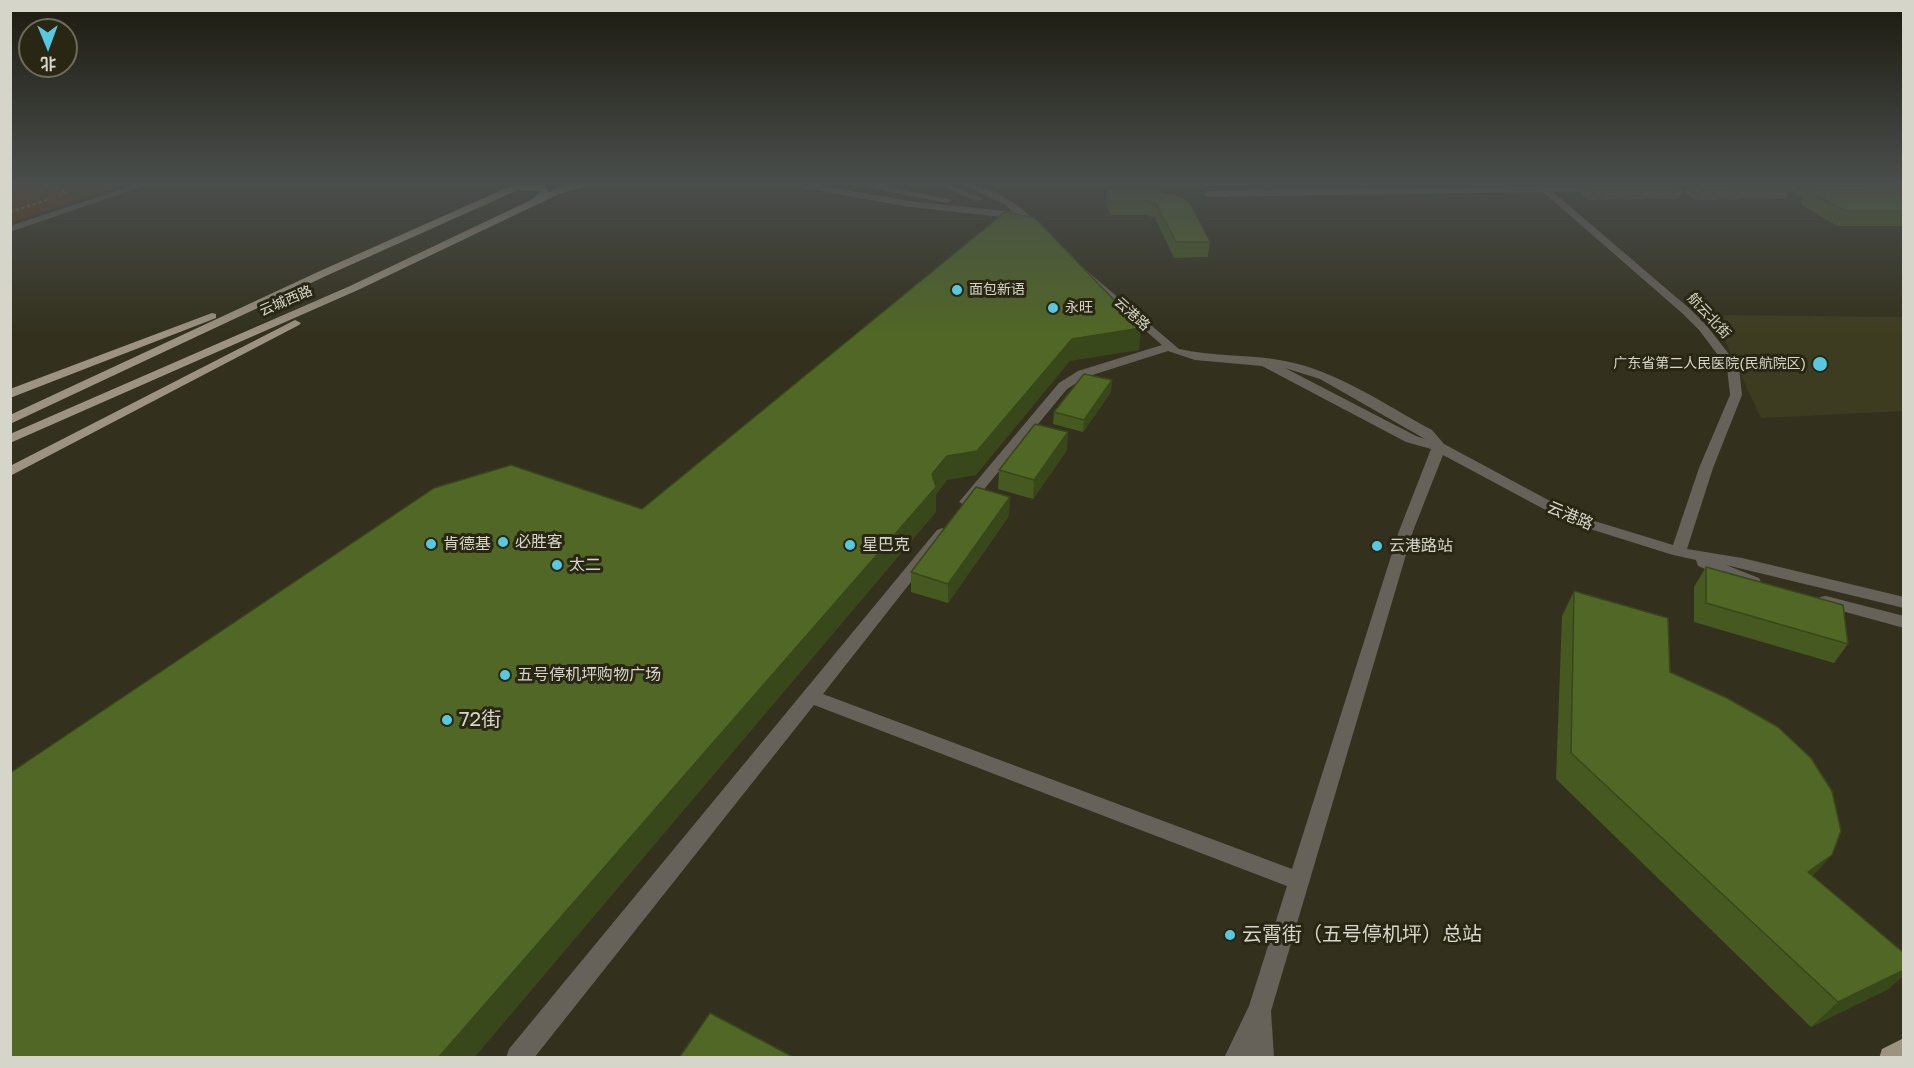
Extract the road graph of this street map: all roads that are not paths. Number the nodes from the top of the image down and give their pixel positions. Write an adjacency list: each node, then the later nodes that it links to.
1 (409, 235): 7 (main road, 云城西路)
2 (465, 235): 8 (main road, 云城西路)
3 (1044, 235): 5 (street)
4 (1598, 235): 15 (street, 航云北街)
5 (1049, 239)
6 (1074, 262): 9 (street, 云港路)
7 (324, 273): 10 (main road); 11 (main road, 云城西路)
8 (354, 288): 12 (main road, 云城西路); 14 (main road)
9 (1168, 347): 13 (street, 云港路); 20 (street)
10 (10, 394)
11 (10, 420)
12 (10, 440)
13 (1438, 447): 15 (street, 云港路); 21 (street)
14 (10, 472)
15 (1678, 552): 16 (street, 云港路); 18 (street, 云港路)
16 (1780, 589)
17 (1814, 598): 19 (street)
18 (1904, 603)
19 (1904, 622)
20 (810, 696): 21 (street); 24 (street)
21 (1299, 881): 22 (street)
22 (1260, 1010): 25 (street); 26 (street)
23 (1904, 1050): 27 (main road)
24 (518, 1058)
25 (1236, 1058)
26 (1263, 1058)
27 (1891, 1058)

